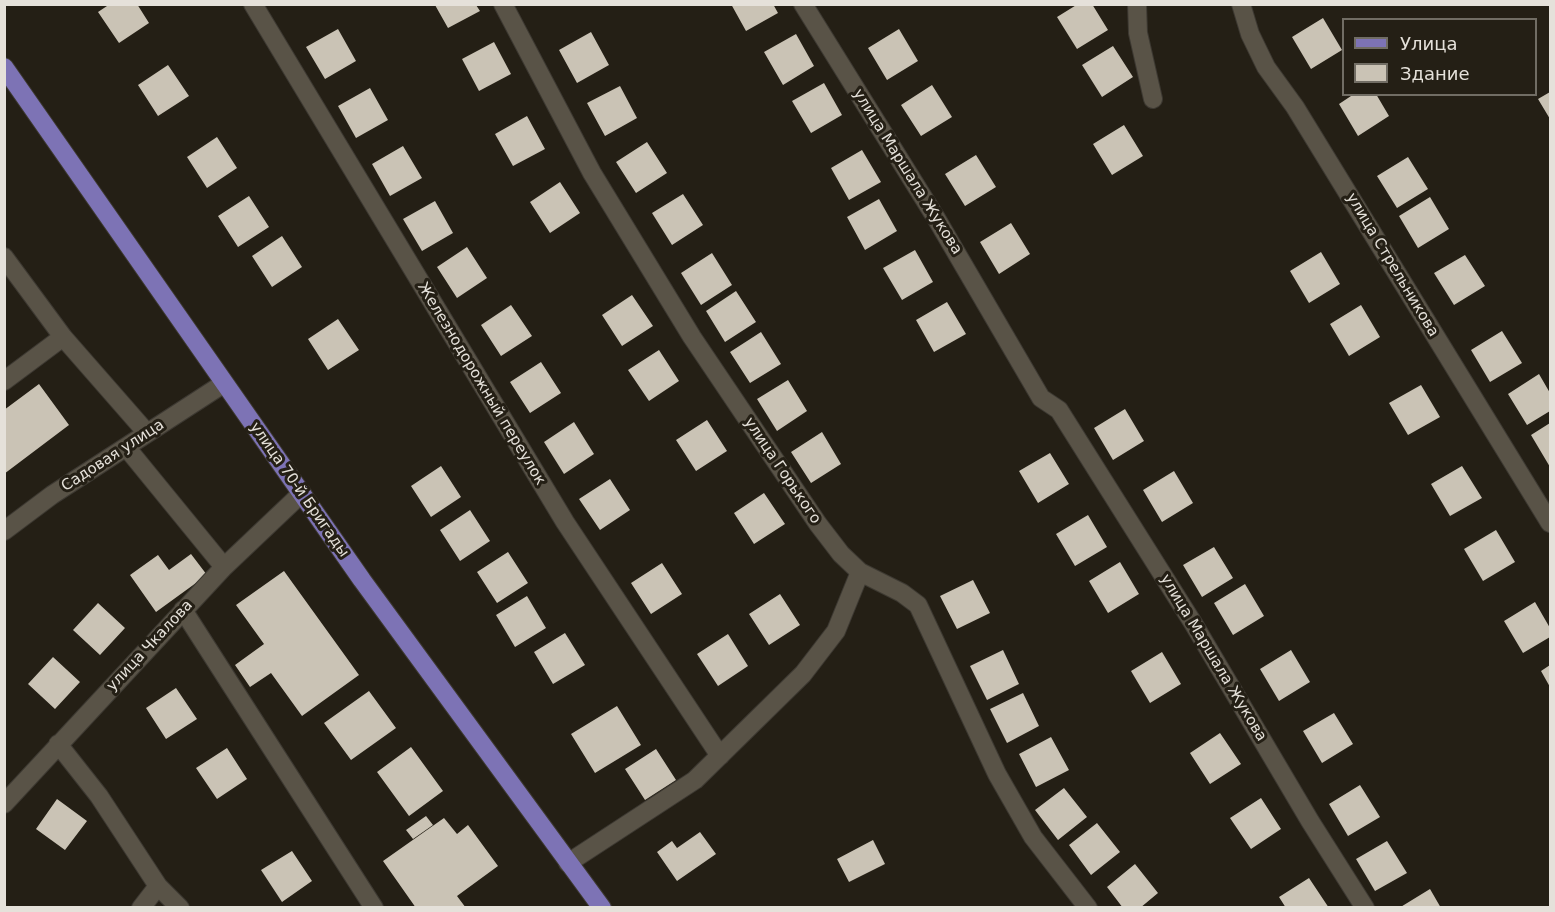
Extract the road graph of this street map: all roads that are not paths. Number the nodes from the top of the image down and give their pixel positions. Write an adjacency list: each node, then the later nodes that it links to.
1 (253, 4): 21 (street, Железнодорожный переулок)
2 (503, 4): 18 (street, улица Горького)
3 (803, 4): 30 (street, улица Маршала Жукова)
4 (1137, 4): 7 (street)
5 (1241, 4): 15 (street, улица Стрельникова)
6 (4, 67): 11 (main road, улица 70-й Бригады)
7 (1152, 99)
8 (4, 257): 9 (street)
9 (63, 337): 10 (street); 12 (street)
10 (4, 381)
11 (224, 384): 12 (street, Садовая улица); 14 (main road, улица 70-й Бригады)
12 (147, 433): 13 (street, Садовая улица)
13 (126, 447): 16 (street, Садовая улица); 17 (street)
14 (302, 493): 17 (street, улица Чкалова); 23 (main road, улица 70-й Бригады)
15 (1551, 524)
16 (4, 531)
17 (224, 567): 19 (street, улица Чкалова)
18 (860, 572): 21 (street); 29 (street, улица Горького)
19 (183, 610): 20 (street, улица Чкалова); 27 (street)
20 (58, 744): 22 (street, улица Чкалова); 24 (street)
21 (720, 756): 23 (street)
22 (4, 804)
23 (568, 863): 28 (main road, улица 70-й Бригады)
24 (158, 886): 25 (street); 26 (street)
25 (141, 908)
26 (180, 908)
27 (374, 908)
28 (602, 908)
29 (1088, 908)
30 (1365, 908)

